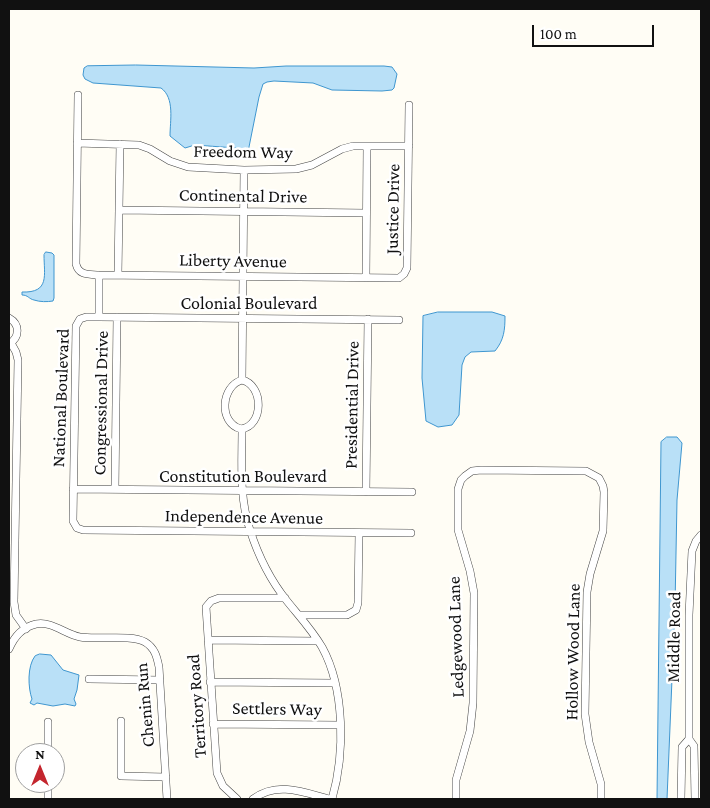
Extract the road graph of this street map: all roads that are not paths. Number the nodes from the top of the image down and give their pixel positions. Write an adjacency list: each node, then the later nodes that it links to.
1 (78, 95): 3 (street)
2 (409, 105): 6 (street, Justice Drive)
3 (77, 142): 4 (street, Freedom Way); 11 (street)
4 (120, 144): 7 (street, Freedom Way); 8 (street)
5 (367, 146): 6 (street, Freedom Way); 7 (street, Freedom Way); 10 (street)
6 (409, 146): 14 (street, Justice Drive)
7 (244, 170): 9 (street)
8 (119, 210): 9 (street, Continental Drive); 12 (street)
9 (244, 211): 10 (street, Continental Drive); 13 (street)
10 (366, 213): 14 (street)
11 (99, 275): 12 (street, Liberty Avenue); 15 (street)
12 (118, 275): 13 (street, Liberty Avenue)
13 (243, 276): 14 (street, Liberty Avenue); 18 (street)
14 (366, 278)
15 (99, 317): 16 (street, Colonial Boulevard); 25 (street, National Boulevard)
16 (118, 317): 18 (street, Colonial Boulevard); 26 (street, Congressional Drive)
17 (9, 318): 21 (street)
18 (243, 318): 19 (street, Colonial Boulevard); 22 (street)
19 (368, 319): 20 (street, Colonial Boulevard); 28 (street, Presidential Drive)
20 (399, 320)
21 (10, 344): 37 (street)
22 (242, 380): 23 (street); 23 (street)
23 (242, 428): 27 (street)
24 (598, 478): 56 (street, Ledgewood Lane); 57 (street, Hollow Wood Lane)
25 (73, 489): 26 (street, Constitution Boulevard); 30 (street, National Boulevard)
26 (115, 490): 27 (street, Constitution Boulevard)
27 (241, 490): 28 (street, Constitution Boulevard); 31 (street)
28 (366, 492): 29 (street, Constitution Boulevard)
29 (412, 492)
30 (77, 528): 31 (street, Independence Avenue)
31 (251, 532): 32 (street, Independence Avenue); 35 (street)
32 (360, 533): 33 (street, Independence Avenue); 36 (street)
33 (411, 533)
34 (700, 536): 49 (street, Middle Road)
35 (285, 598): 36 (street); 38 (street, Territory Road)
36 (299, 615): 39 (street)
37 (26, 628): 40 (street); 42 (street, Chenin Run)
38 (208, 640): 39 (street); 43 (street, Territory Road)
39 (318, 640): 44 (street)
40 (9, 649)
41 (89, 680): 42 (street)
42 (160, 680): 51 (street, Chenin Run)
43 (210, 682): 44 (street); 47 (street, Territory Road)
44 (334, 683): 48 (street)
45 (121, 721): 51 (street)
46 (48, 722): 50 (street)
47 (213, 724): 48 (street, Settlers Way); 53 (street, Territory Road)
48 (340, 725): 55 (street)
49 (689, 739): 58 (street, Middle Road); 59 (street, Middle Road)
50 (48, 743)
51 (166, 776): 52 (street, Chenin Run)
52 (167, 799)
53 (237, 799)
54 (253, 799): 55 (street)
55 (331, 799)
56 (456, 799)
57 (601, 799)
58 (681, 799)
59 (695, 799)

